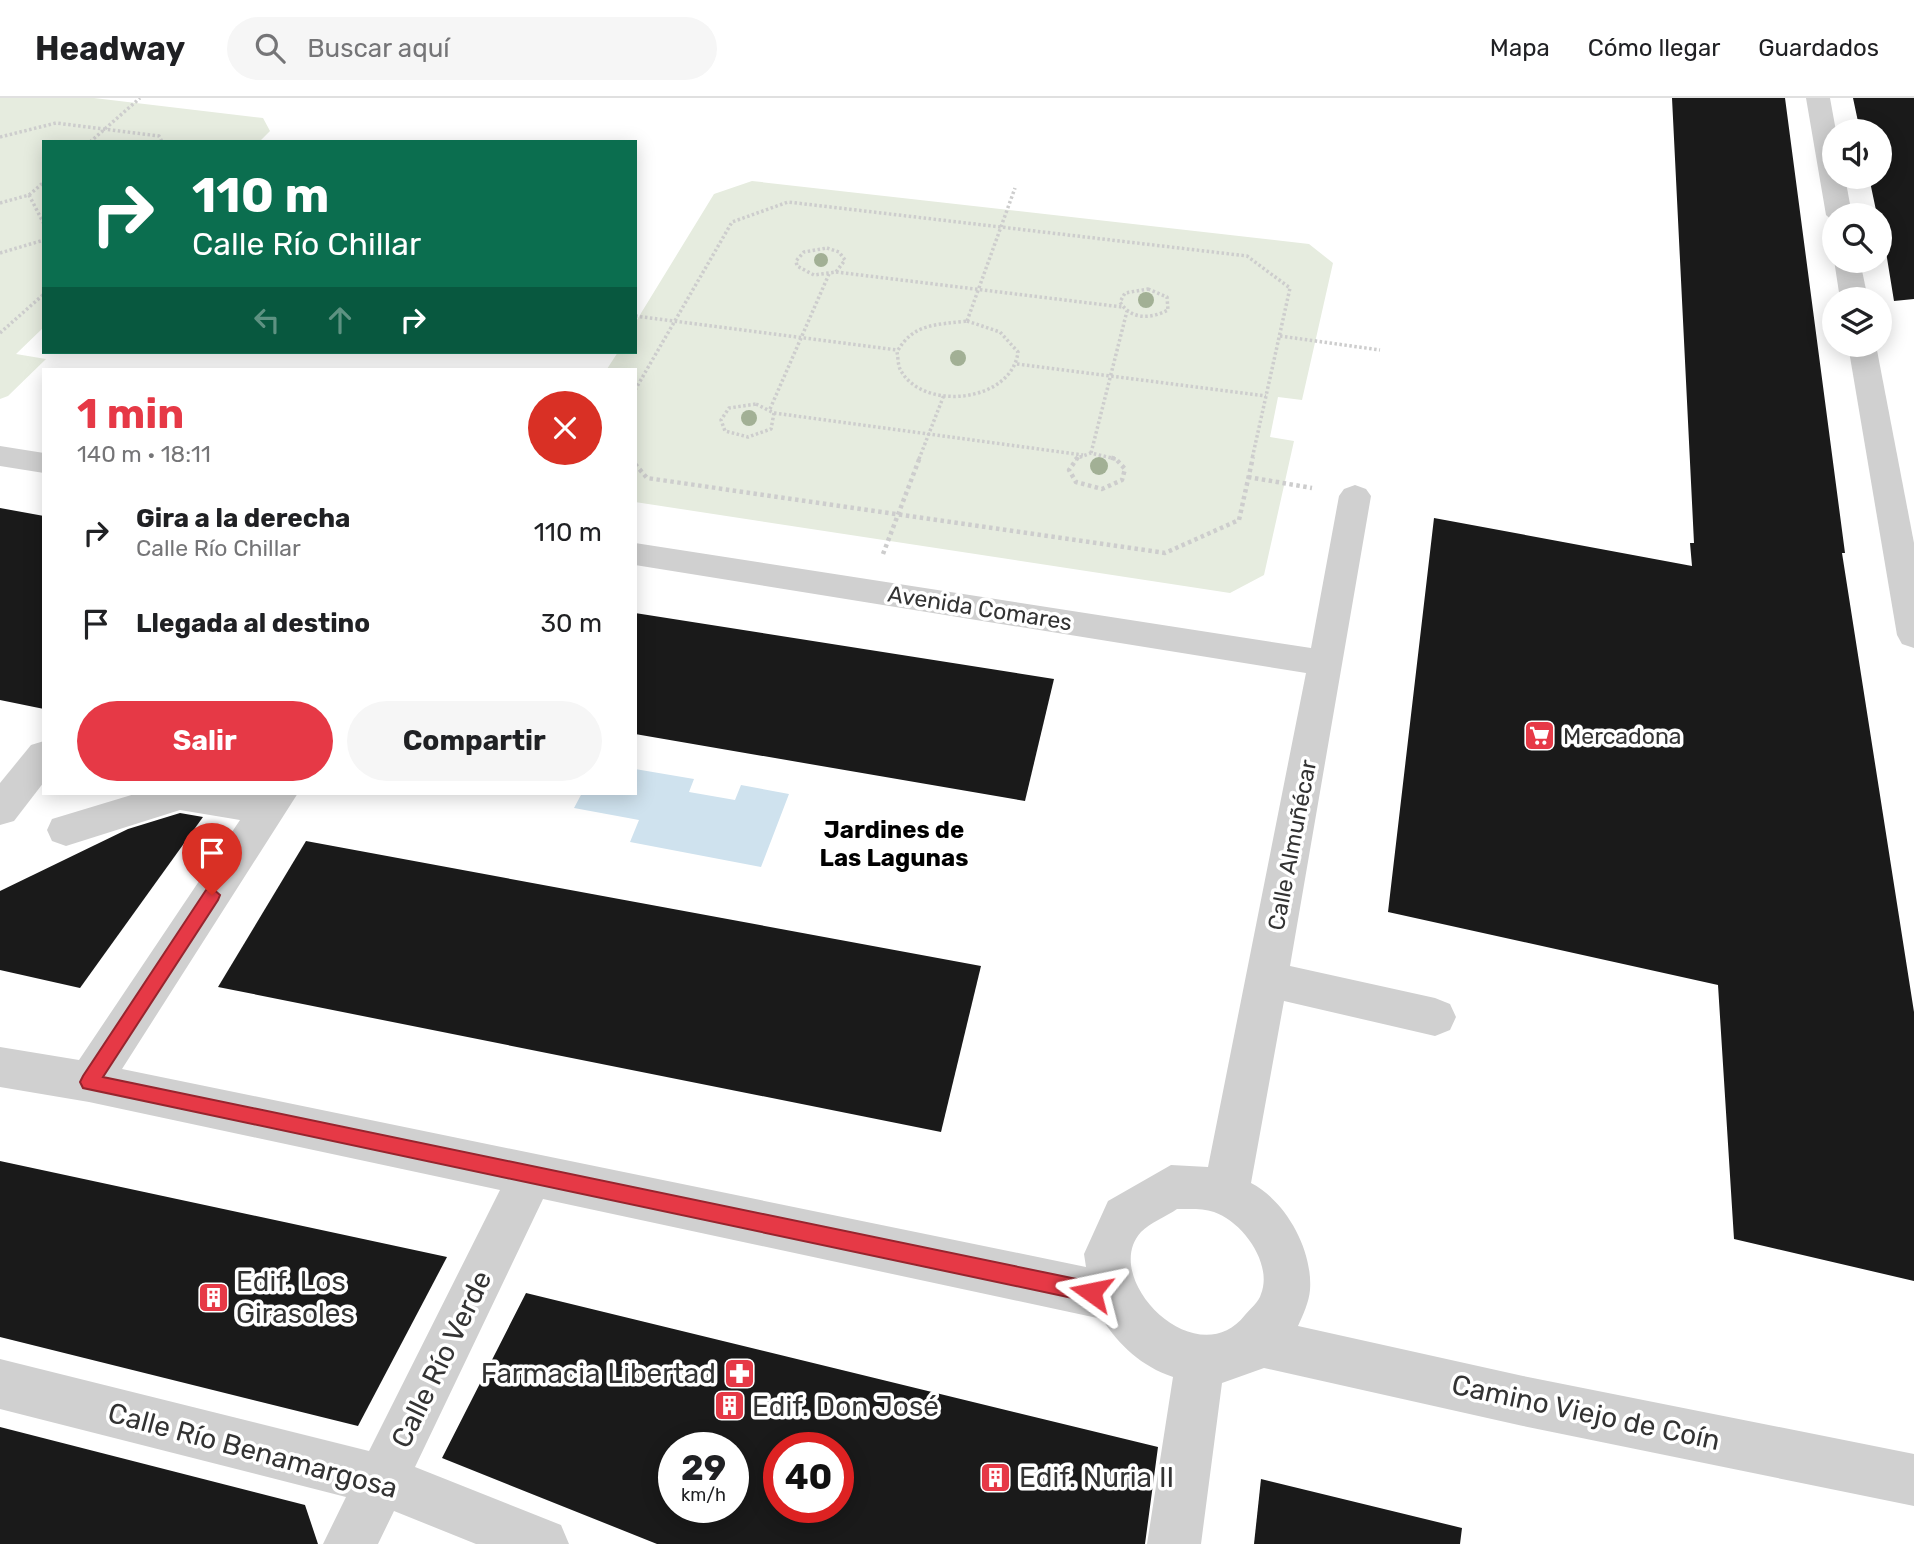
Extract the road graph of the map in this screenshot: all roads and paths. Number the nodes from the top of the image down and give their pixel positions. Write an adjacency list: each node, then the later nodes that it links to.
1 (140, 98): 3 (path)
2 (1818, 98): 10 (street)
3 (104, 129): 4 (path); 5 (path); 6 (path)
4 (0, 137)
5 (92, 140)
6 (161, 140)
7 (42, 185): 9 (path)
8 (1015, 187): 13 (path)
9 (29, 195): 11 (path); 12 (path)
10 (1837, 203)
11 (0, 204)
12 (42, 220)
13 (1001, 228): 18 (path); 23 (path); 26 (path)
14 (42, 241): 15 (path)
15 (0, 253)
16 (836, 272): 17 (path); 17 (path); 18 (path)
17 (829, 274): 27 (path)
18 (978, 289): 20 (path); 24 (path)
19 (42, 296): 25 (path)
20 (1122, 307): 21 (path); 21 (path)
21 (1127, 311): 32 (path)
22 (637, 316): 23 (path)
23 (675, 321): 27 (path); 33 (path)
24 (967, 321): 28 (path); 31 (path)
25 (0, 333)
26 (1280, 336): 29 (path); 35 (path)
27 (801, 337): 28 (path); 36 (path)
28 (897, 350): 34 (path)
29 (1380, 350)
30 (1864, 357): 49 (street)
31 (1017, 364): 32 (path); 34 (path)
32 (1110, 376): 35 (path); 39 (path)
33 (637, 387)
34 (944, 395): 38 (path)
35 (1267, 396): 44 (path)
36 (770, 408): 37 (path); 37 (path)
37 (774, 413): 38 (path)
38 (929, 434): 40 (path); 46 (path)
39 (1091, 453): 40 (path); 40 (path)
40 (1083, 455)
41 (0, 456): 42 (street)
42 (42, 463)
43 (637, 466): 46 (path)
44 (1248, 477): 45 (path); 46 (path)
45 (1354, 496): 50 (street, Calle Almuñécar)
46 (899, 515): 48 (path)
47 (637, 554): 48 (street, Avenida Comares)
48 (870, 590): 50 (street, Avenida Comares)
49 (1914, 635)
50 (1325, 663): 55 (street, Calle Almuñécar)
51 (42, 758): 53 (street)
52 (274, 801): 54 (street); 58 (street)
53 (0, 810)
54 (66, 830)
55 (1267, 979): 56 (street); 60 (street, Calle Almuñécar)
56 (1435, 1017)
57 (0, 1068): 58 (street)
58 (89, 1082): 59 (street)
59 (532, 1174): 61 (street); 65 (street, Calle Río Verde)
60 (1226, 1194): 61 (street); 62 (street)
61 (1114, 1297): 63 (street)
62 (1258, 1342): 63 (street); 66 (street, Camino Viejo de Coín)
63 (1200, 1360): 69 (street)
64 (0, 1384): 65 (street, Calle Río Benamargosa)
65 (382, 1480): 67 (street, Calle Río Verde); 68 (street, Calle Río Benamargosa)
66 (1914, 1480)
67 (350, 1544)
68 (542, 1544)
69 (1174, 1544)

